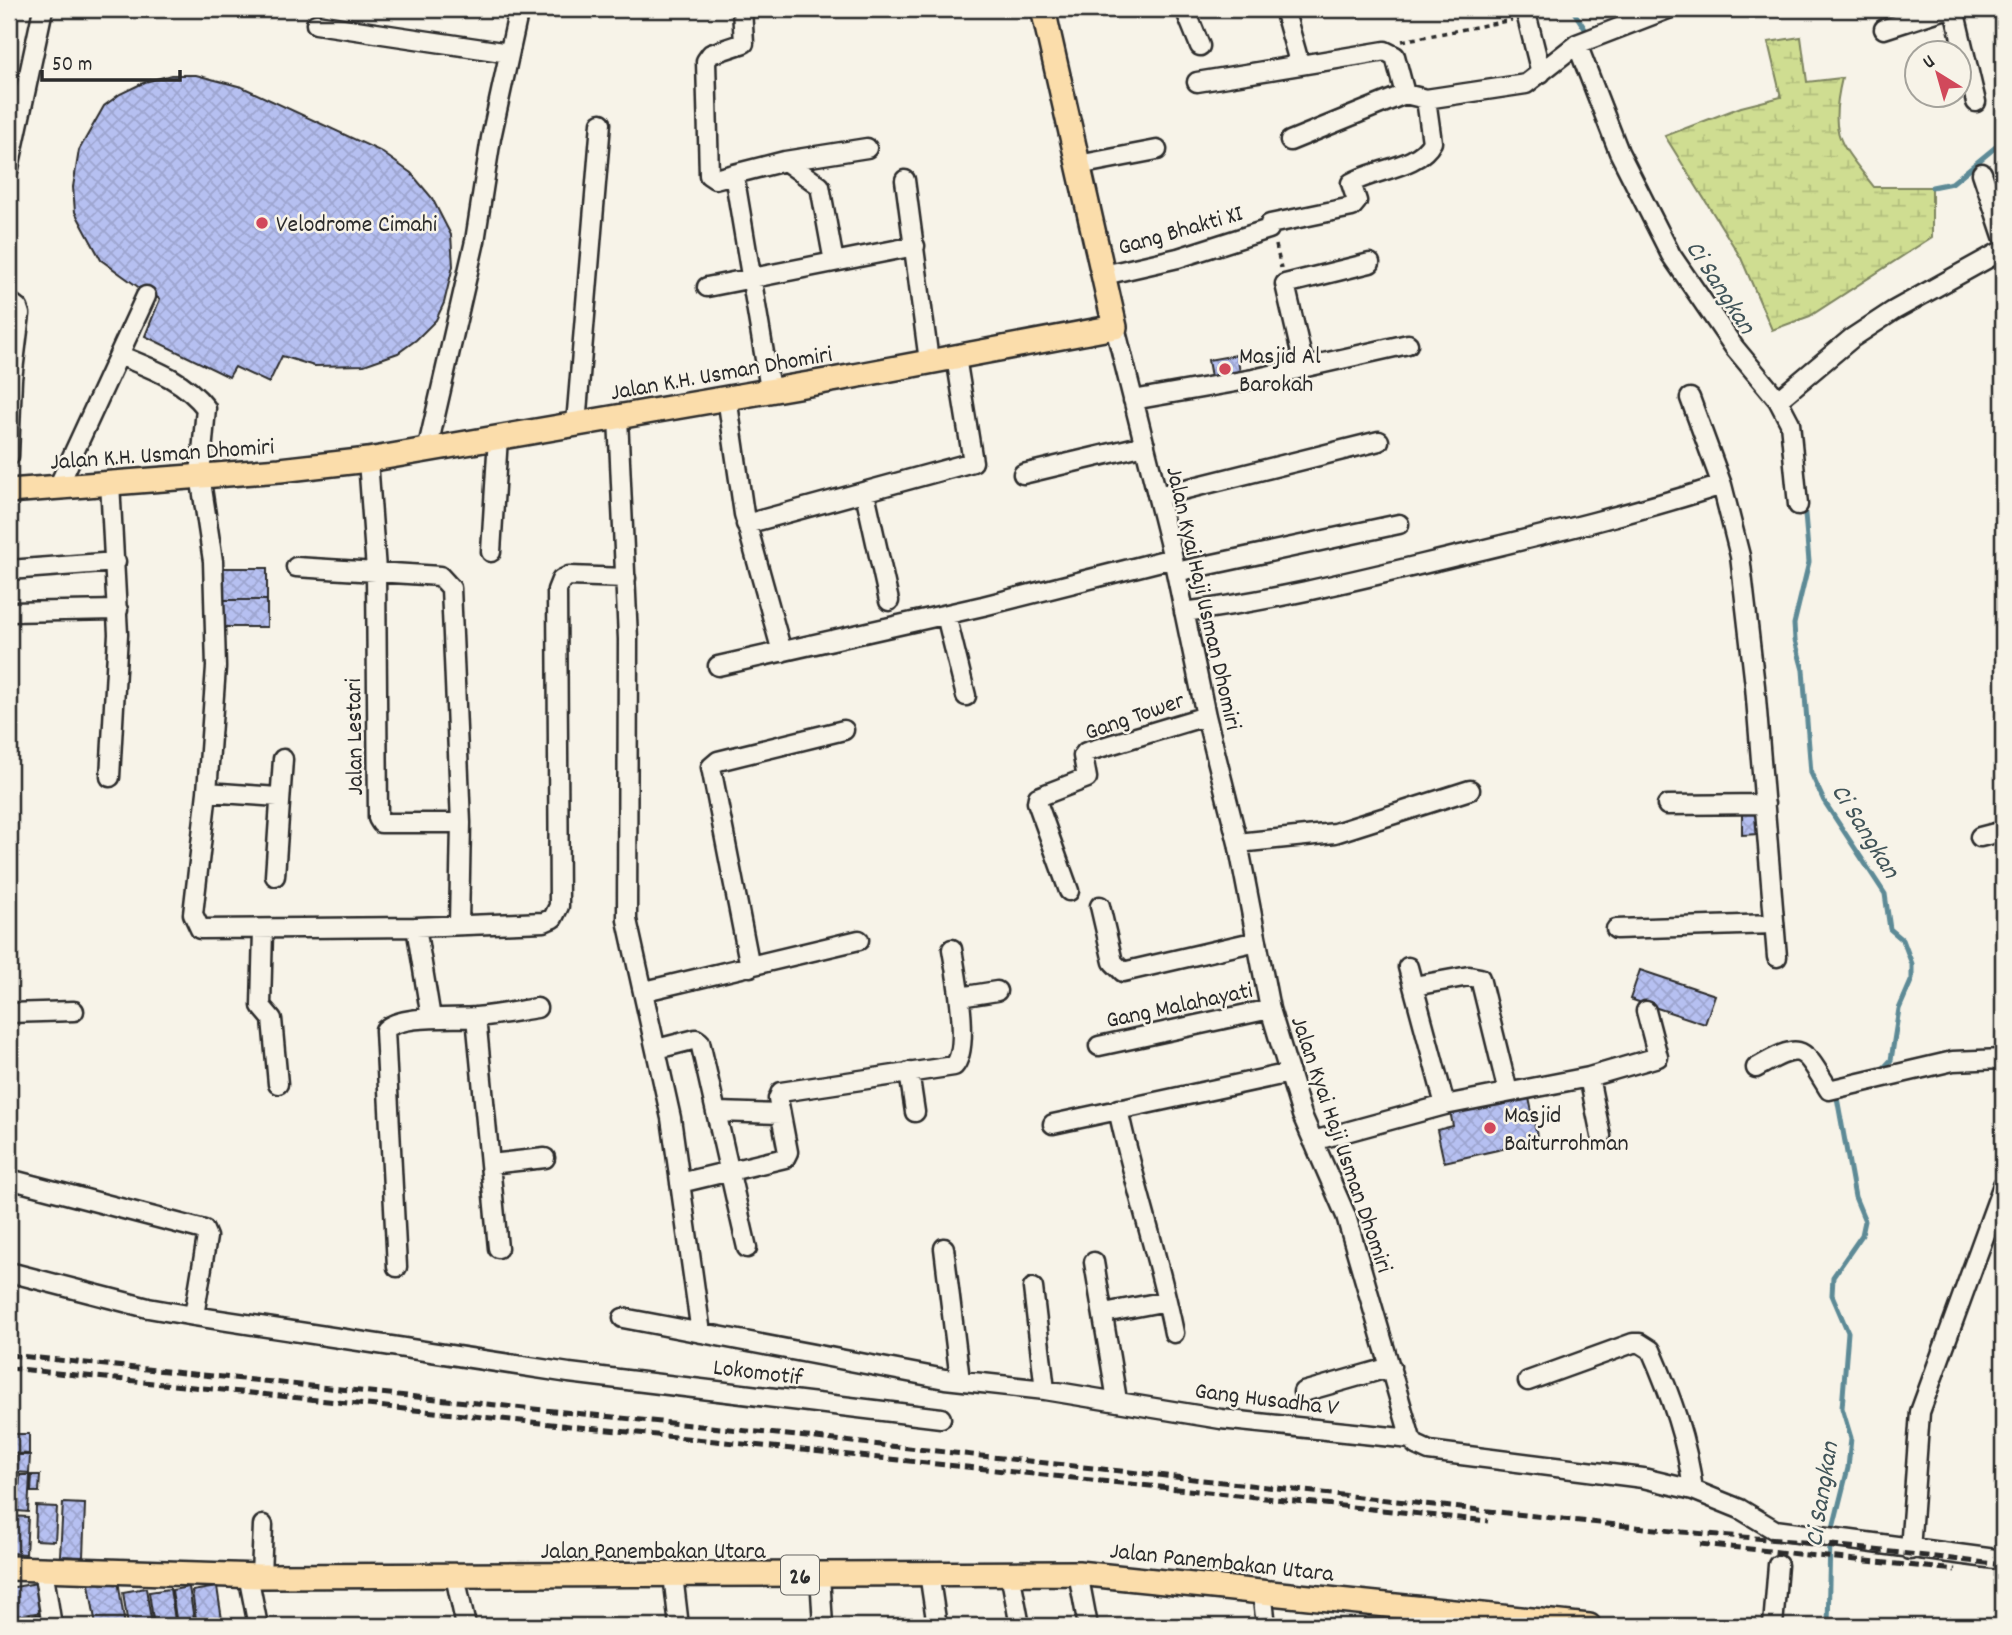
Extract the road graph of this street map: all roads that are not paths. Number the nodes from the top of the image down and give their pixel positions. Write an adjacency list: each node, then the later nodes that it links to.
1 (43, 9): 28 (street)
2 (519, 9): 15 (street)
3 (742, 9): 30 (street)
4 (1043, 9): 27 (main road)
5 (1185, 9): 14 (street)
6 (1284, 9): 16 (street)
7 (1668, 9): 13 (street)
8 (1947, 9): 12 (street)
9 (1954, 9): 21 (street)
10 (1526, 13): 17 (street)
11 (316, 24): 15 (street)
12 (1884, 29)
13 (1586, 40): 17 (street); 50 (street)
14 (1200, 46)
15 (509, 53): 58 (street)
16 (1299, 62): 18 (street); 19 (street)
17 (1541, 72): 20 (street)
18 (1196, 82)
19 (1405, 94): 20 (street); 23 (street)
20 (1426, 99): 37 (street, Gang Bhakti XI)
21 (1976, 102)
22 (601, 123): 54 (street)
23 (1290, 141)
24 (867, 148): 26 (street)
25 (1157, 150): 27 (street)
26 (785, 161): 30 (street); 35 (street)
27 (1078, 165): 37 (main road)
28 (9, 168)
29 (1982, 173): 32 (street)
30 (734, 174): 38 (street)
31 (905, 180): 33 (street)
32 (2003, 236)
33 (915, 246): 35 (street); 46 (street)
34 (2003, 250): 50 (street)
35 (834, 262): 38 (street)
36 (1370, 263): 47 (street)
37 (1104, 275): 42 (main road)
38 (751, 277): 39 (street); 48 (street)
39 (707, 287)
40 (146, 296): 44 (street)
41 (9, 301): 59 (street)
42 (1115, 327): 45 (main road, Jalan K.H. Usman Dhomiri); 52 (street, Jalan Kyai Haji Usman Dhomiri)
43 (1408, 344): 47 (street)
44 (119, 355): 62 (street); 65 (street)
45 (956, 356): 46 (main road, Jalan K.H. Usman Dhomiri); 67 (street)
46 (929, 361): 48 (main road, Jalan K.H. Usman Dhomiri)
47 (1304, 366): 52 (street)
48 (770, 389): 49 (main road, Jalan K.H. Usman Dhomiri)
49 (727, 397): 53 (main road, Jalan K.H. Usman Dhomiri); 70 (street)
50 (1781, 397): 69 (street)
51 (1690, 398): 64 (street)
52 (1133, 400): 57 (street, Jalan Kyai Haji Usman Dhomiri)
53 (618, 417): 54 (main road, Jalan K.H. Usman Dhomiri); 78 (street)
54 (576, 424): 55 (main road, Jalan K.H. Usman Dhomiri)
55 (498, 438): 58 (main road, Jalan K.H. Usman Dhomiri); 72 (street)
56 (1379, 441): 68 (street)
57 (1145, 445): 61 (street); 68 (street, Jalan Kyai Haji Usman Dhomiri)
58 (427, 451): 60 (main road, Jalan K.H. Usman Dhomiri)
59 (9, 456)
60 (368, 460): 62 (main road, Jalan K.H. Usman Dhomiri); 77 (street)
61 (1023, 474)
62 (200, 475): 63 (main road, Jalan K.H. Usman Dhomiri); 92 (street)
63 (110, 482): 65 (main road, Jalan K.H. Usman Dhomiri); 73 (street)
64 (1722, 485): 82 (street); 94 (street)
65 (58, 487): 66 (main road, Jalan K.H. Usman Dhomiri)
66 (9, 491)
67 (865, 493): 70 (street); 79 (street)
68 (1158, 496): 74 (street, Jalan Kyai Haji Usman Dhomiri)
69 (1798, 505)
70 (746, 524): 84 (street)
71 (1399, 524): 74 (street)
72 (491, 552)
73 (116, 562): 76 (street); 80 (street)
74 (1174, 565): 82 (street, Jalan Kyai Haji Usman Dhomiri); 83 (street)
75 (296, 567): 77 (street)
76 (9, 570)
77 (376, 570): 96 (street); 96 (street, Jalan Lestari)
78 (626, 578): 103 (street); 115 (street)
79 (889, 601)
80 (118, 610): 81 (street); 90 (street)
81 (9, 612)
82 (1184, 612): 87 (street, Jalan Kyai Haji Usman Dhomiri)
83 (946, 615): 84 (street); 86 (street)
84 (782, 652): 85 (street)
85 (718, 666)
86 (966, 696)
87 (1206, 716): 99 (street, Jalan Kyai Haji Usman Dhomiri); 101 (street, Gang Tower)
88 (844, 730): 112 (street)
89 (283, 759): 93 (street)
90 (110, 777)
91 (1470, 790): 99 (street)
92 (207, 792): 93 (street); 107 (street)
93 (278, 797): 100 (street)
94 (1765, 804): 95 (street); 104 (street)
95 (1667, 805)
96 (461, 824): 103 (street)
97 (2003, 831): 98 (street)
98 (1980, 837)
99 (1238, 843): 109 (street, Jalan Kyai Haji Usman Dhomiri)
100 (275, 876)
101 (1069, 891)
102 (1100, 906): 109 (street)
103 (458, 924): 105 (street)
104 (1773, 924): 106 (street); 111 (street)
105 (416, 927): 107 (street); 124 (street)
106 (1616, 929)
107 (263, 930): 132 (street)
108 (859, 940): 112 (street)
109 (1257, 941): 119 (street, Jalan Kyai Haji Usman Dhomiri)
110 (952, 949): 117 (street)
111 (1777, 957)
112 (750, 967): 115 (street)
113 (1408, 967): 114 (street)
114 (1414, 986): 133 (street); 134 (street)
115 (645, 991): 126 (street)
116 (998, 991): 117 (street)
117 (960, 997): 129 (street)
118 (537, 1008): 123 (street)
119 (1270, 1009): 125 (street, Gang Malahayati); 130 (street, Jalan Kyai Haji Usman Dhomiri)
120 (74, 1011): 122 (street)
121 (1646, 1011): 131 (street)
122 (9, 1013)
123 (476, 1017): 124 (street); 143 (street)
124 (430, 1018): 152 (street)
125 (1099, 1046)
126 (657, 1049): 136 (street); 146 (street)
127 (2003, 1059): 128 (street)
128 (1756, 1068)
129 (909, 1072): 137 (street); 138 (street)
130 (1290, 1073): 135 (street); 141 (street, Jalan Kyai Haji Usman Dhomiri)
131 (1589, 1077): 133 (street); 140 (street)
132 (278, 1084)
133 (1508, 1092): 134 (street)
134 (1445, 1105): 141 (street)
135 (1118, 1109): 139 (street); 155 (street)
136 (718, 1112): 138 (street); 144 (street)
137 (915, 1112)
138 (780, 1114): 144 (street)
139 (1053, 1124)
140 (1601, 1136)
141 (1313, 1141): 161 (street, Jalan Kyai Haji Usman Dhomiri)
142 (545, 1158): 143 (street)
143 (490, 1164): 148 (street)
144 (730, 1172): 146 (street); 149 (street)
145 (9, 1179): 157 (street)
146 (680, 1184): 159 (street)
147 (2003, 1185): 171 (street)
148 (498, 1248)
149 (747, 1248)
150 (944, 1248): 162 (street)
151 (1094, 1262): 156 (street)
152 (397, 1267)
153 (9, 1272): 157 (street, Lokomotif)
154 (1033, 1288): 164 (street)
155 (1167, 1301): 156 (street); 160 (street)
156 (1104, 1313): 166 (street)
157 (194, 1316): 167 (street, Lokomotif)
158 (623, 1318): 159 (street, Gang Husadha V)
159 (701, 1333): 162 (street, Gang Husadha V)
160 (1174, 1333)
161 (1391, 1367): 165 (street); 168 (street, Jalan Kyai Haji Usman Dhomiri)
162 (952, 1380): 164 (street, Gang Husadha V)
163 (1528, 1381): 169 (street)
164 (1045, 1390): 166 (street, Gang Husadha V)
165 (1304, 1392)
166 (1117, 1400): 168 (street, Gang Husadha V)
167 (941, 1418)
168 (1411, 1440): 169 (street)
169 (1693, 1490): 171 (street)
170 (263, 1525): 179 (street)
171 (1910, 1550): 172 (street)
172 (2003, 1560)
173 (1778, 1565): 194 (street)
174 (9, 1568): 175 (main road, Jalan Panembakan Utara / 26)
175 (43, 1569): 179 (main road, Jalan Panembakan Utara / 26); 184 (street)
176 (929, 1573): 177 (main road, Jalan Panembakan Utara / 26); 181 (main road, Jalan Panembakan Utara / 26); 189 (street)
177 (1010, 1573): 178 (main road, Jalan Panembakan Utara / 26); 190 (street)
178 (1078, 1573): 183 (main road, Jalan Panembakan Utara / 26); 191 (street)
179 (255, 1575): 182 (main road, Jalan Panembakan Utara / 26); 185 (street)
180 (673, 1575): 181 (main road, Jalan Panembakan Utara / 26); 182 (main road, Jalan Panembakan Utara / 26); 187 (street)
181 (820, 1575): 188 (street)
182 (455, 1576): 186 (street)
183 (1262, 1590): 192 (street); 193 (main road, Jalan Panembakan Utara / 26)
184 (52, 1626)
185 (258, 1626)
186 (466, 1626)
187 (679, 1626)
188 (823, 1626)
189 (937, 1626)
190 (1020, 1626)
191 (1088, 1626)
192 (1266, 1626)
193 (1578, 1626)
194 (1773, 1626)

